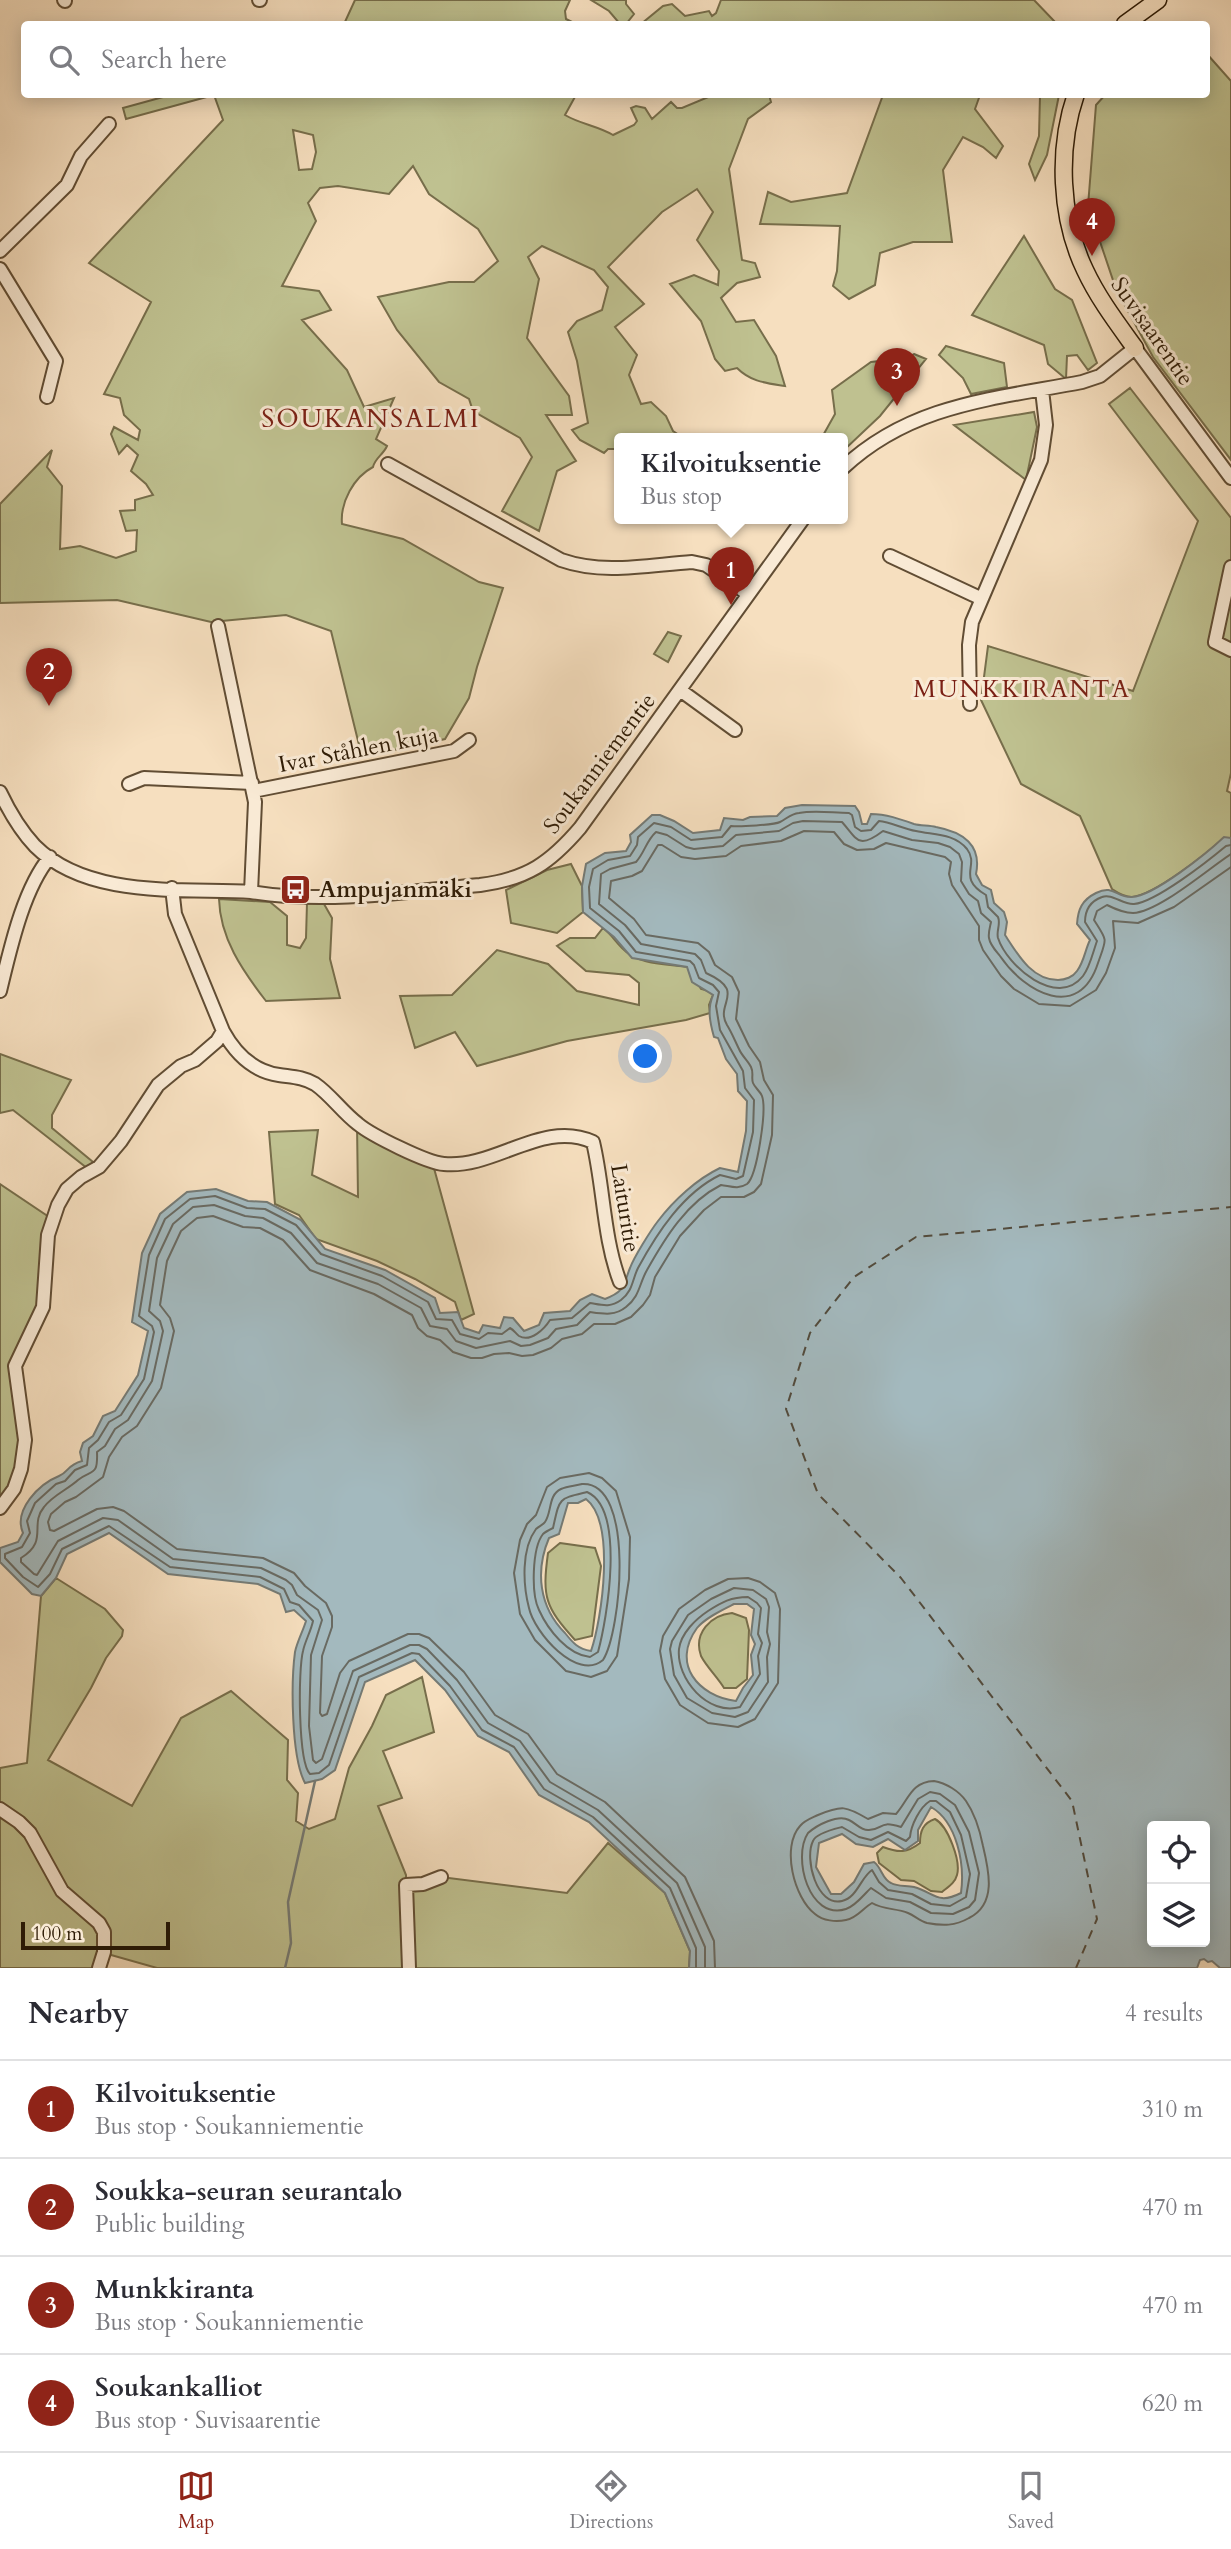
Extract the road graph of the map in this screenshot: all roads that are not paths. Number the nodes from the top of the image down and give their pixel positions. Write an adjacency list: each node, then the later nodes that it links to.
1 (1158, 0): 2 (main road)
2 (1129, 21)
3 (1075, 98): 7 (main road, Suvisaarentie)
4 (109, 124): 5 (street)
5 (0, 251)
6 (0, 269): 9 (street)
7 (1135, 348): 8 (street); 12 (street, Suvisaarentie)
8 (1042, 390): 11 (street); 17 (street)
9 (47, 397)
10 (388, 464): 16 (street)
11 (848, 464)
12 (1231, 478)
13 (799, 524): 16 (street, Soukanniementie)
14 (890, 556): 17 (street)
15 (1231, 567): 19 (street)
16 (748, 594): 20 (street, Soukanniementie)
17 (980, 598): 21 (street)
18 (218, 626): 25 (street)
19 (1231, 650)
20 (680, 690): 22 (street); 29 (street, Soukanniementie)
21 (970, 704)
22 (735, 730)
23 (469, 740): 25 (street, Ivar Ståhlen kuja)
24 (129, 784): 25 (street, Ivar Ståhlen kuja)
25 (252, 787): 29 (street)
26 (0, 792): 27 (street, Soukanniementie)
27 (50, 858): 28 (street, Soukanniementie); 30 (street)
28 (172, 888): 29 (street, Soukanniementie); 31 (street)
29 (251, 892)
30 (0, 991)
31 (223, 1031): 32 (street, Laituritie); 33 (street)
32 (620, 1282)
33 (0, 1508)
34 (0, 1809): 36 (street)
35 (441, 1877): 37 (street)
36 (99, 1968)
37 (409, 1968)

